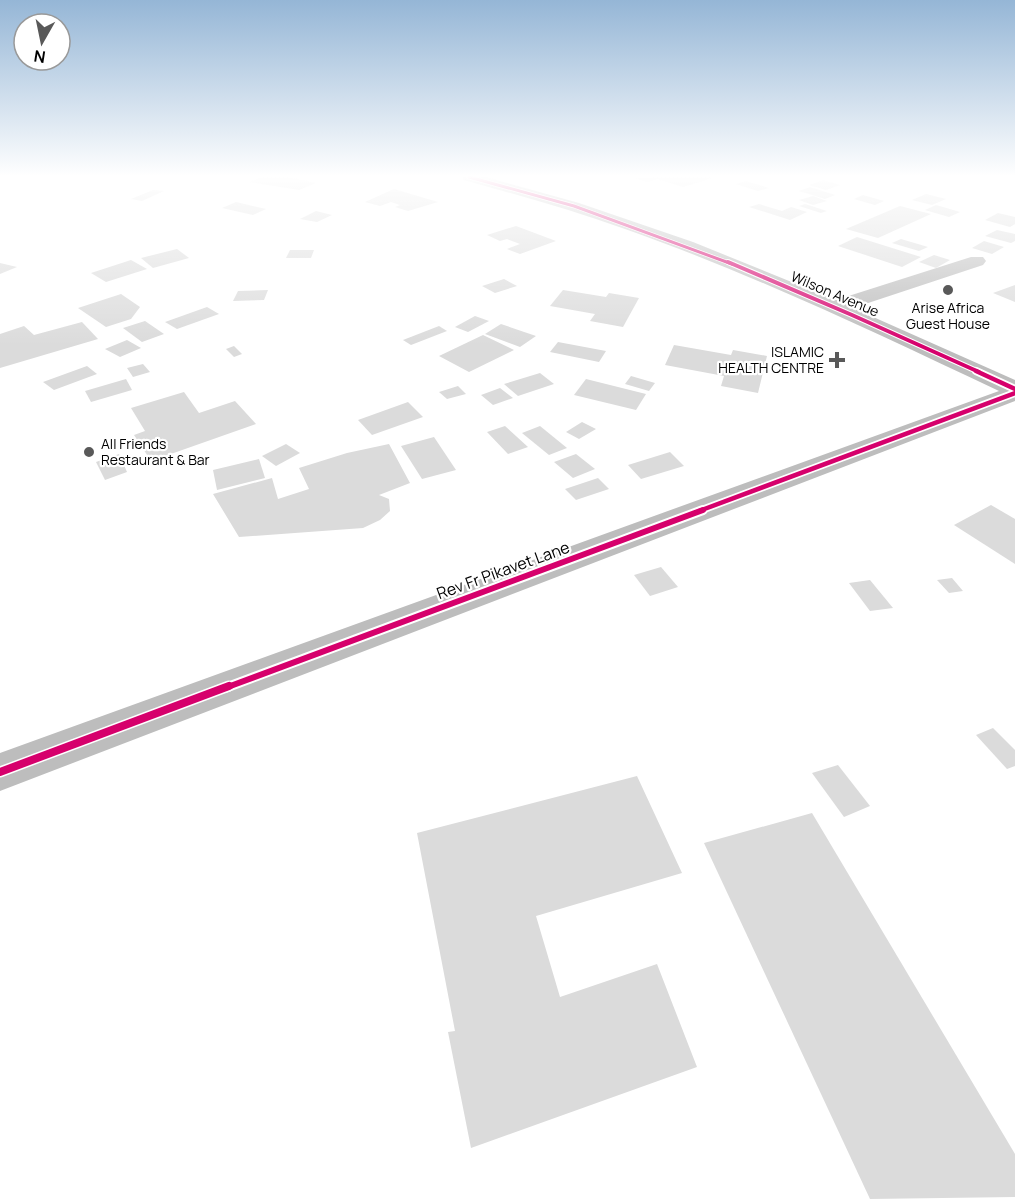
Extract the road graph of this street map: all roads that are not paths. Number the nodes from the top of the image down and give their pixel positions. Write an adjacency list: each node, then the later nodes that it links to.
1 (649, 233): 3 (street, Wilson Avenue)
2 (977, 261): 3 (street)
3 (838, 306): 4 (street, Wilson Avenue)
4 (1015, 391): 5 (street, Rev Fr Pikavet Lane)
5 (0, 772)

